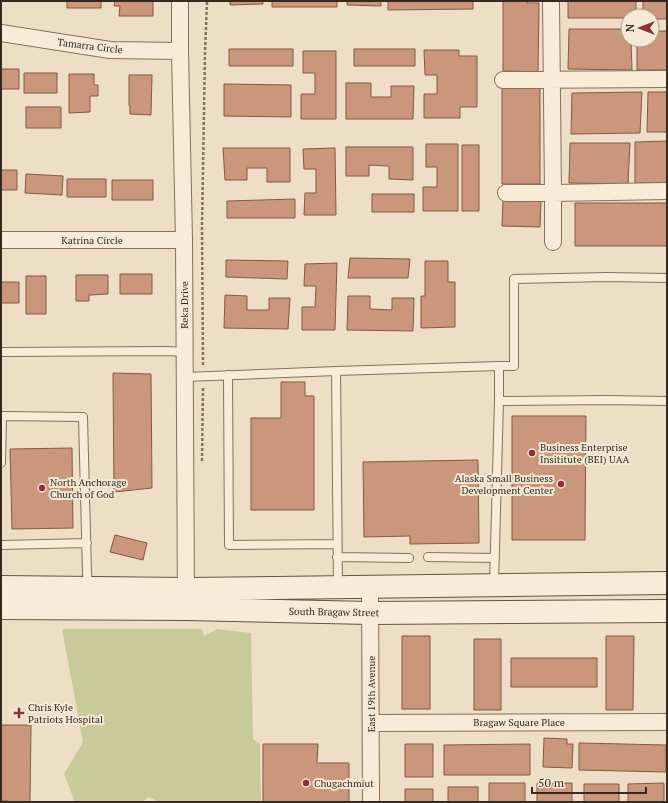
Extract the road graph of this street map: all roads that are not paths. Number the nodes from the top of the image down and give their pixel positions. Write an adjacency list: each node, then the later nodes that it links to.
1 (180, 1): 4 (street, Reka Drive)
2 (551, 1): 7 (street)
3 (1, 33): 4 (street, Tamarra Circle)
4 (180, 51): 12 (street, Reka Drive)
5 (667, 79): 7 (street)
6 (503, 80): 7 (street)
7 (552, 80): 10 (street)
8 (667, 191): 10 (street)
9 (506, 193): 10 (street)
10 (553, 193): 13 (street)
11 (1, 240): 12 (street, Katrina Circle)
12 (184, 240): 16 (street, Reka Drive)
13 (553, 242)
14 (667, 278): 17 (lane)
15 (1, 352): 16 (lane)
16 (185, 352): 20 (street, Reka Drive)
17 (499, 366): 18 (lane); 21 (lane)
18 (336, 371): 19 (lane); 25 (lane)
19 (228, 375): 20 (lane); 25 (lane)
20 (185, 377): 37 (street, Reka Drive)
21 (499, 401): 22 (lane); 30 (lane)
22 (667, 401)
23 (1, 463): 24 (lane)
24 (86, 543): 26 (lane); 36 (lane)
25 (338, 544): 27 (lane)
26 (1, 545)
27 (338, 557): 29 (lane); 33 (lane)
28 (428, 557): 30 (lane)
29 (409, 558)
30 (495, 558): 32 (lane)
31 (667, 583): 32 (main road, South Bragaw Street)
32 (494, 585): 34 (main road, South Bragaw Street)
33 (338, 586): 34 (main road, South Bragaw Street); 37 (main road, South Bragaw Street)
34 (370, 586): 40 (street, East 19th Avenue)
35 (1, 587): 36 (main road, South Bragaw Street)
36 (88, 588): 37 (main road, South Bragaw Street)
37 (186, 599): 38 (main road, South Bragaw Street); 40 (main road, South Bragaw Street)
38 (1, 608)
39 (667, 612): 40 (main road, South Bragaw Street)
40 (370, 613): 42 (street, East 19th Avenue)
41 (667, 722): 42 (street, Bragaw Square Place)
42 (371, 723): 43 (street, East 19th Avenue)
43 (371, 802)

